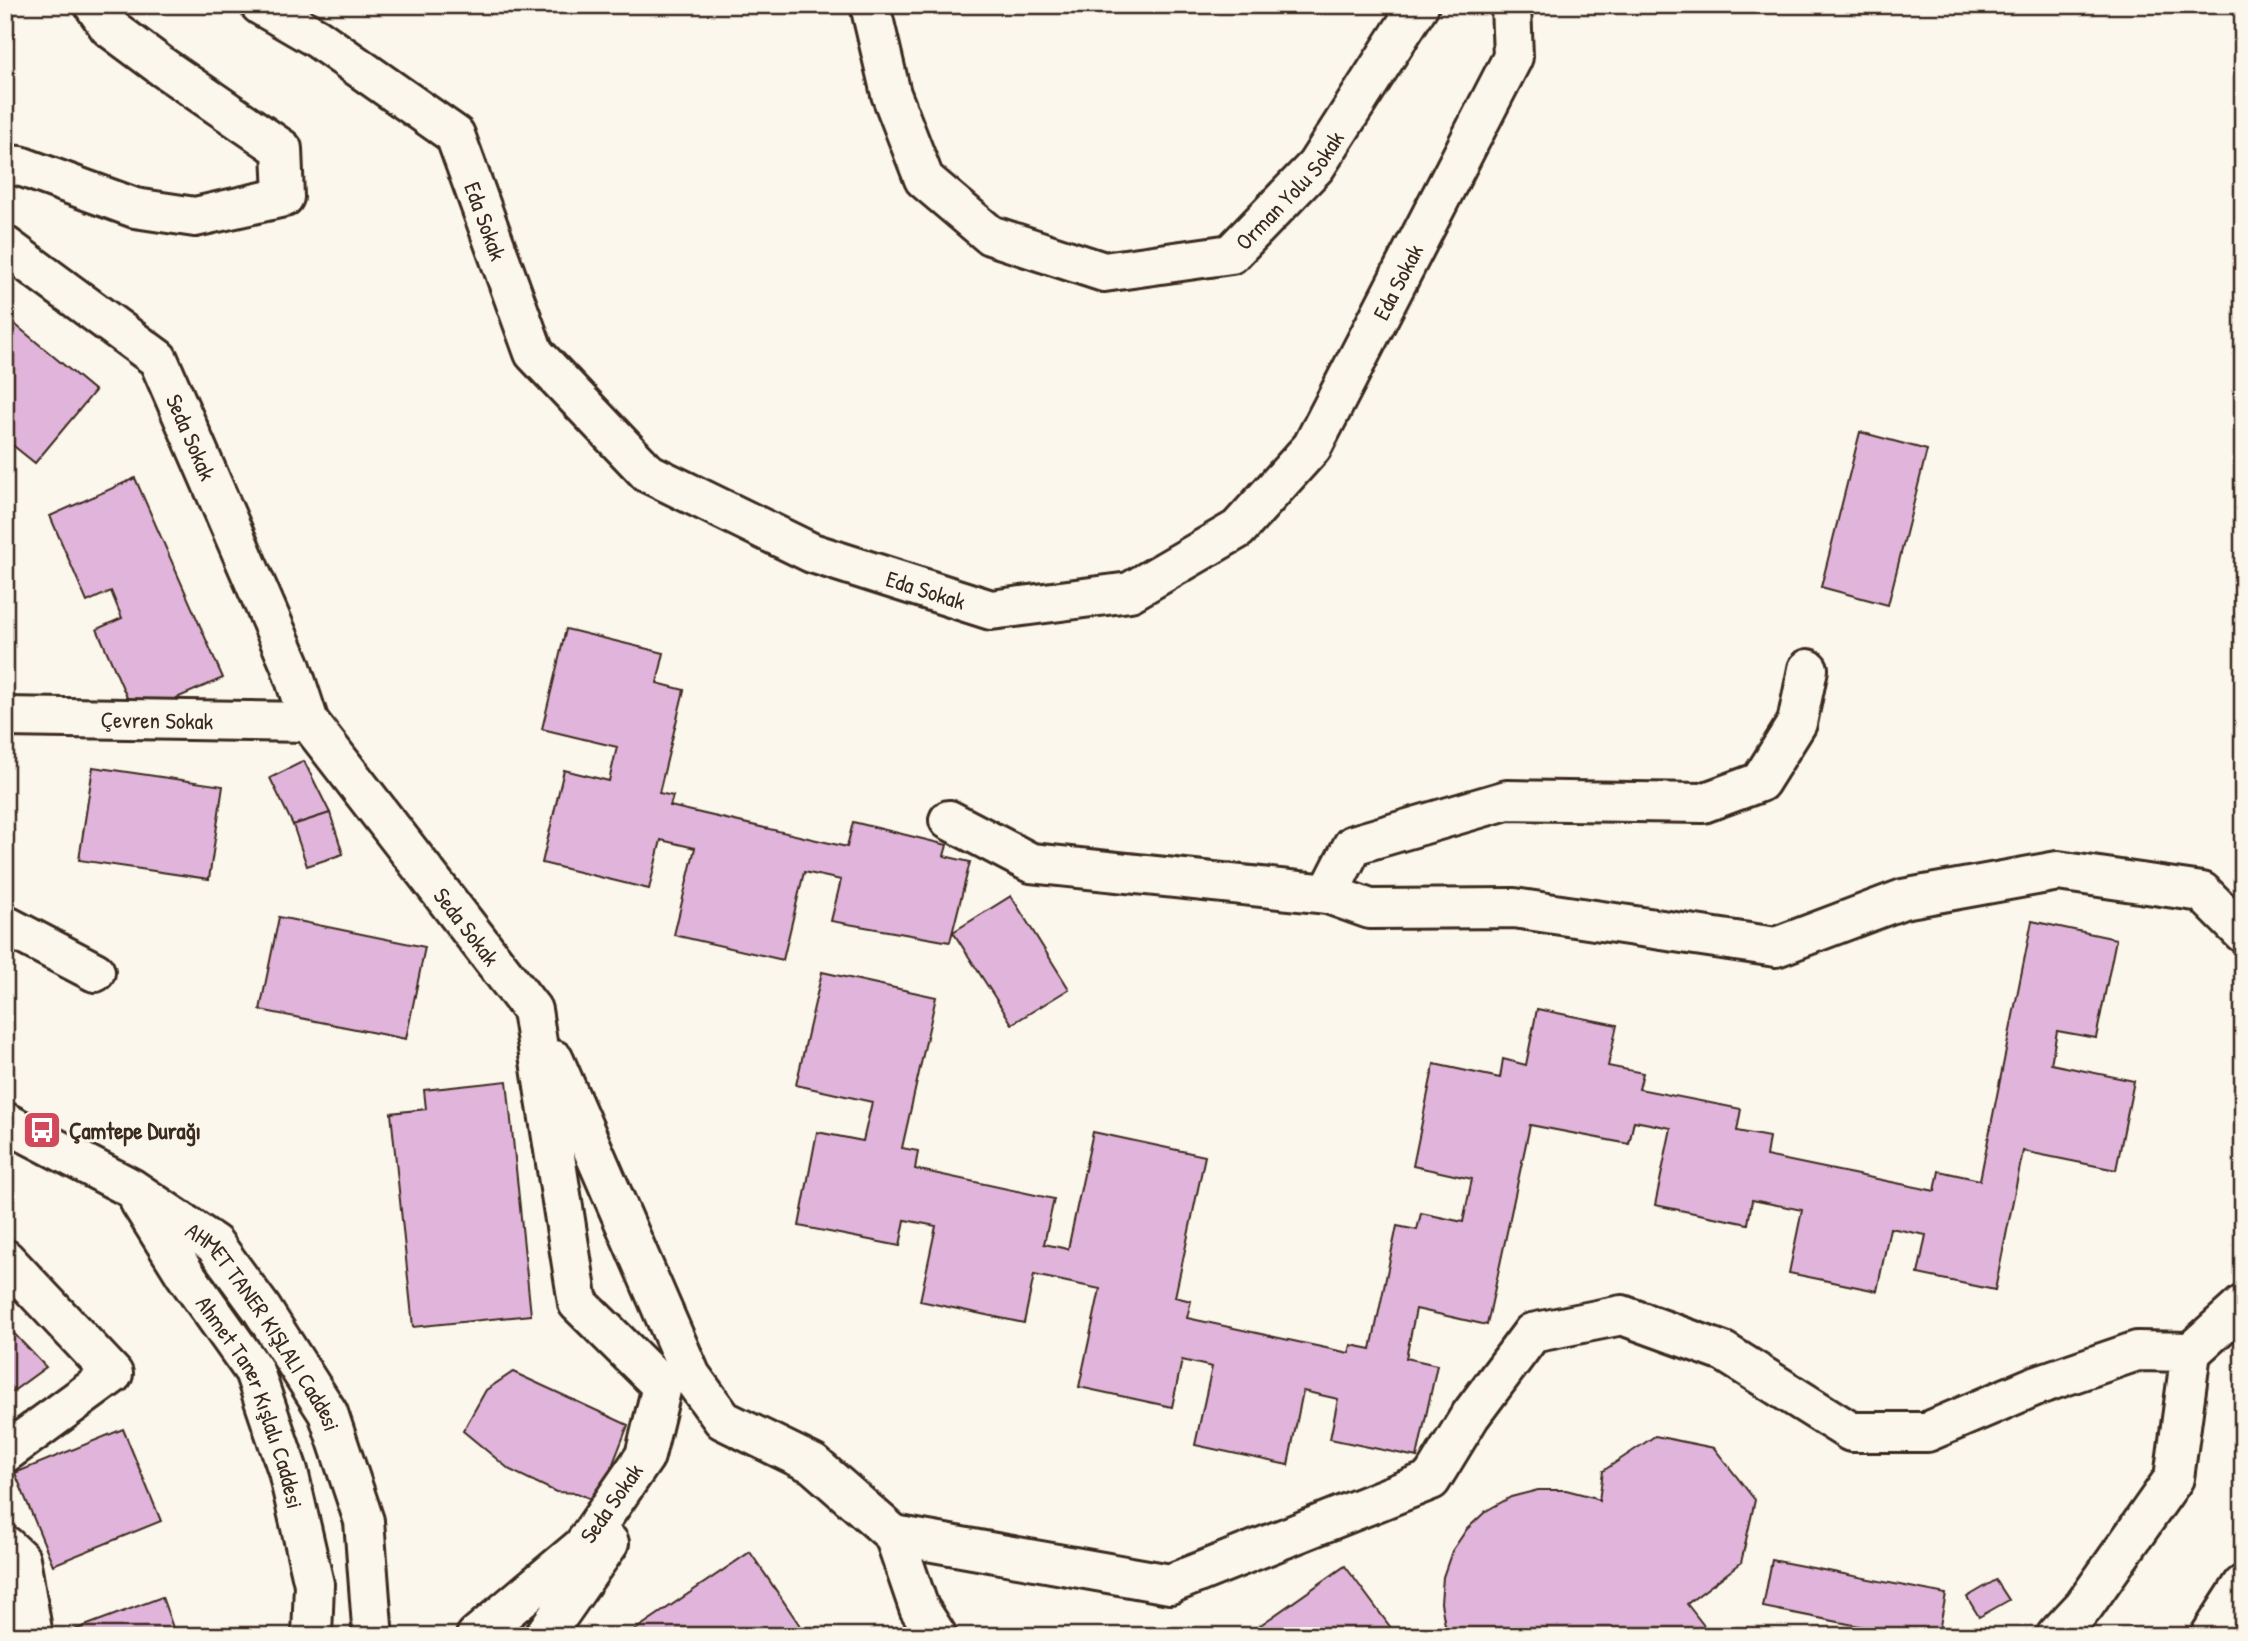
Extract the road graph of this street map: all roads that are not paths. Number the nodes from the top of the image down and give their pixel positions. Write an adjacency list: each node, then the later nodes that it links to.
1 (94, 5): 6 (street)
2 (260, 5): 5 (street, Eda Sokak)
3 (870, 5): 4 (street, Orman Yolu Sokak)
4 (1419, 5)
5 (1511, 5)
6 (5, 165)
7 (5, 246): 10 (street, Seda Sokak)
8 (1808, 669): 12 (street)
9 (5, 717): 10 (street, Çevren Sokak)
10 (309, 722): 16 (street, Seda Sokak)
11 (949, 820): 12 (street)
12 (1328, 894): 14 (street)
13 (5, 925): 15 (street)
14 (2243, 933)
15 (95, 972)
16 (532, 1010): 22 (street); 30 (street, Seda Sokak)
17 (5, 1122): 18 (street, AHMET TANER KIŞLALI Caddesi)
18 (131, 1188): 28 (street, Ahmet Taner Kışlalı Caddesi); 29 (street, AHMET TANER KIŞLALI Caddesi)
19 (5, 1259): 23 (street)
20 (2243, 1305): 21 (street)
21 (2191, 1352): 24 (street); 33 (street)
22 (691, 1376): 24 (street); 31 (street)
23 (5, 1452)
24 (894, 1535): 32 (street)
25 (5, 1545): 27 (street)
26 (2241, 1591): 34 (street)
27 (33, 1636)
28 (312, 1636)
29 (372, 1636)
30 (476, 1636)
31 (544, 1636)
32 (937, 1636)
33 (2056, 1636)
34 (2210, 1636)

